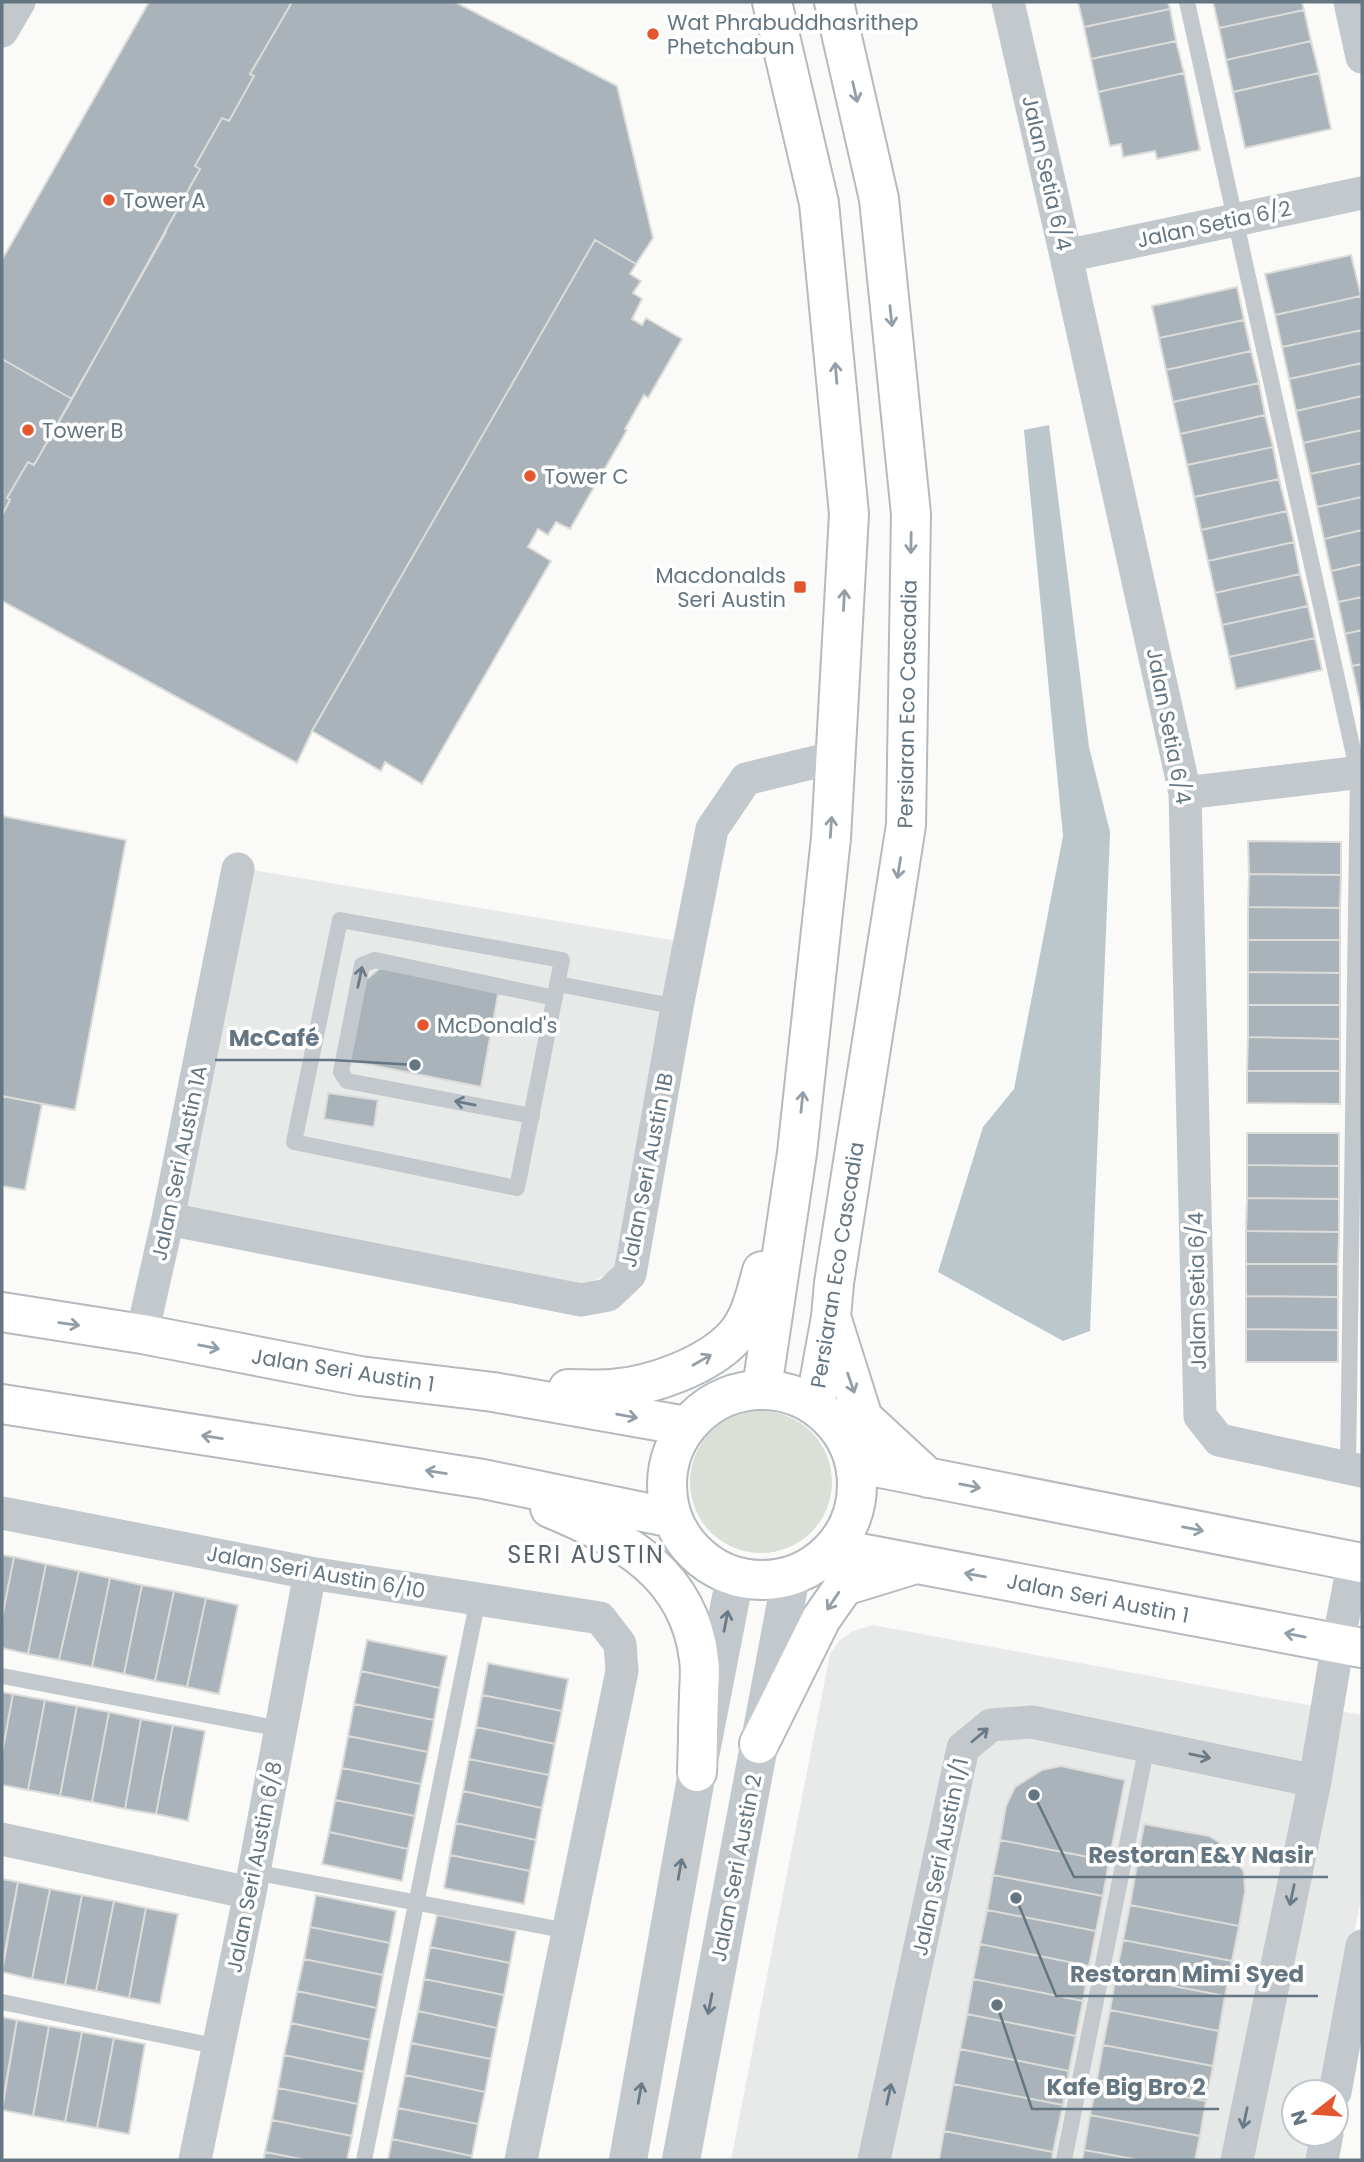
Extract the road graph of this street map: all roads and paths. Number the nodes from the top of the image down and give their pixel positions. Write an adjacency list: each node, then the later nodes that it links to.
1 (19, 2): 7 (street)
2 (772, 2): 12 (main road, one-way to 2)
3 (834, 2): 22 (main road, Persiaran Eco Cascadia, one-way to 22)
4 (1008, 2): 11 (street, Jalan Setia 6/4)
5 (1187, 2): 10 (lane)
6 (1350, 2): 8 (street)
7 (2, 32)
8 (1362, 57)
9 (1362, 193): 10 (street, Jalan Setia 6/2)
10 (1235, 220): 11 (street, Jalan Setia 6/2); 13 (lane)
11 (1066, 256): 14 (street, Jalan Setia 6/4)
12 (836, 757): 17 (street, Jalan Seri Austin 1B); 19 (main road, one-way to 12)
13 (1360, 773): 14 (street); 30 (lane)
14 (1185, 793): 30 (street, Jalan Setia 6/4)
15 (238, 869): 20 (street, Jalan Seri Austin 1A)
16 (556, 991): 17 (lane); 18 (lane); 18 (lane, one-way to 16); 18 (lane)
17 (677, 1007): 20 (street, Jalan Seri Austin 1B)
18 (532, 1116)
19 (797, 1153): 24 (main road); 25 (main road, one-way to 19)
20 (168, 1219): 23 (street, Jalan Seri Austin 1A)
21 (2, 1312): 23 (main road, Jalan Seri Austin 1, one-way to 23)
22 (831, 1317): 27 (main road, Persiaran Eco Cascadia); 31 (main road, one-way to 31)
23 (142, 1334): 25 (main road, Jalan Seri Austin 1, one-way to 25)
24 (762, 1388): 27 (main road); 28 (main road)
25 (493, 1392): 28 (main road, Jalan Seri Austin 1, one-way to 28)
26 (2, 1404): 32 (main road, one-way to 26)
27 (815, 1405): 29 (main road)
28 (685, 1426): 34 (main road)
29 (855, 1463): 31 (main road); 35 (main road)
30 (1355, 1469)
31 (928, 1478): 36 (main road, one-way to 36)
32 (483, 1479): 34 (main road); 47 (main road)
33 (2, 1513): 38 (street, Jalan Seri Austin 6/10)
34 (672, 1518): 40 (main road)
35 (833, 1548): 37 (main road, Jalan Seri Austin 1); 39 (main road)
36 (1358, 1562): 42 (street)
37 (915, 1564): 42 (main road, Jalan Seri Austin 1, one-way to 37); 45 (main road, one-way to 45)
38 (310, 1573): 41 (street, Jalan Seri Austin 6/10); 44 (street, Jalan Seri Austin 6/8)
39 (791, 1576): 40 (main road); 45 (street, Jalan Seri Austin 2)
40 (735, 1577): 47 (street, one-way to 40)
41 (478, 1599): 51 (lane); 52 (street, Jalan Seri Austin 6/10)
42 (1350, 1645): 48 (street)
43 (2, 1676): 44 (lane)
44 (281, 1729): 50 (street, Jalan Seri Austin 6/8)
45 (759, 1744): 61 (street, Jalan Seri Austin 2, one-way to 61)
46 (1147, 1745): 48 (street, Jalan Seri Austin 1/1, one-way to 48); 62 (street, Jalan Seri Austin 1/1, one-way to 46); 63 (lane)
47 (697, 1772): 60 (street, one-way to 47)
48 (1315, 1781): 64 (street, one-way to 64)
49 (2, 1839): 50 (street)
50 (252, 1883): 51 (lane); 55 (street, Jalan Seri Austin 6/8)
51 (417, 1902): 52 (lane); 58 (lane)
52 (568, 1931): 59 (street)
53 (1362, 1946): 56 (street)
54 (2, 2001): 55 (lane)
55 (219, 2048): 57 (street, Jalan Seri Austin 6/8)
56 (1345, 2078)
57 (195, 2160)
58 (364, 2160)
59 (521, 2160)
60 (628, 2160)
61 (681, 2160)
62 (874, 2160)
63 (1064, 2160)
64 (1237, 2160)

